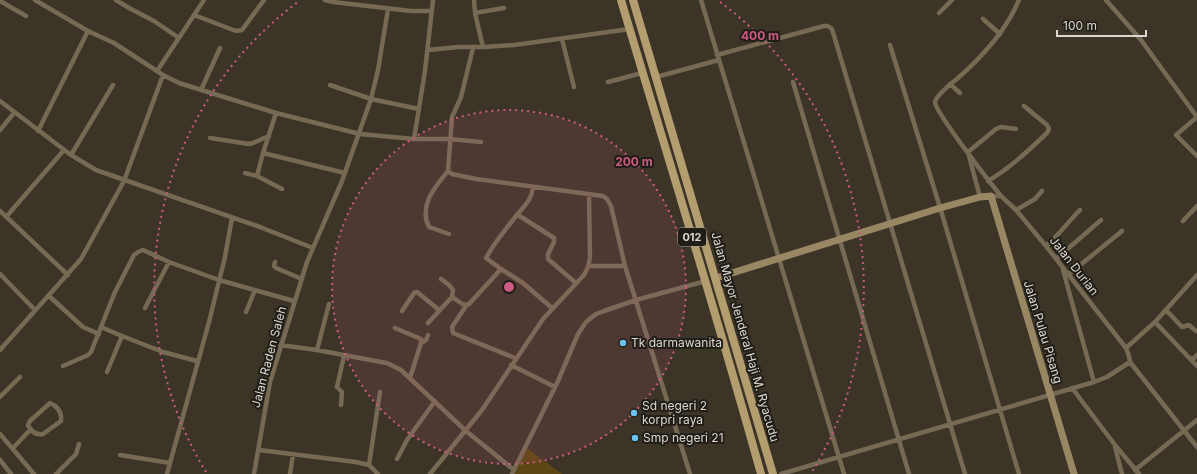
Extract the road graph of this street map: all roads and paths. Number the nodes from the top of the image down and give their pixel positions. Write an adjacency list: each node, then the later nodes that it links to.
1 (35, 0): 26 (street)
2 (116, 0): 28 (street)
3 (204, 0): 22 (street)
4 (264, 0): 22 (street)
5 (325, 0): 17 (street)
6 (433, 0): 19 (street)
7 (474, 0): 21 (street)
8 (621, 0): 18 (main road, Jalan Mayor Jenderal Haji M. Ryacudu / 012)
9 (625, 0): 18 (main road)
10 (633, 0): 39 (main road, Jalan Mayor Jenderal Haji M. Ryacudu / 012)
11 (701, 0): 35 (street)
12 (952, 0): 20 (street)
13 (1019, 0): 27 (street)
14 (1106, 0): 54 (street)
15 (0, 1): 23 (street)
16 (504, 8): 21 (street)
17 (388, 9): 19 (street); 48 (street, Jalan Raden Saleh)
18 (624, 10): 25 (main road, Jalan Mayor Jenderal Haji M. Ryacudu / 012)
19 (432, 11): 34 (street)
20 (939, 12)
21 (475, 13): 31 (street)
22 (194, 15): 28 (street)
23 (26, 16)
24 (983, 19): 27 (street)
25 (630, 29): 29 (street); 37 (main road, Jalan Mayor Jenderal Haji M. Ryacudu / 012)
26 (88, 31): 36 (street); 57 (street)
27 (1000, 34): 42 (street)
28 (179, 38): 36 (street)
29 (562, 39): 31 (street); 45 (street)
30 (890, 45): 83 (street)
31 (483, 47): 33 (street)
32 (220, 48): 46 (street)
33 (473, 48): 34 (street); 62 (street)
34 (428, 50): 51 (street)
35 (718, 57): 39 (street); 92 (street); 98 (street)
36 (157, 71): 38 (street)
37 (642, 73): 40 (street); 114 (main road, Jalan Mayor Jenderal Haji M. Ryacudu / 012)
38 (163, 75): 46 (street); 73 (street)
39 (656, 78): 111 (main road, Jalan Mayor Jenderal Haji M. Ryacudu / 012)
40 (608, 82)
41 (793, 82): 95 (street)
42 (950, 84): 47 (street); 65 (street, Jalan Durian)
43 (113, 85): 67 (street)
44 (330, 85): 48 (street)
45 (574, 87)
46 (202, 90): 53 (street)
47 (960, 93)
48 (371, 99): 51 (street); 58 (street, Jalan Raden Saleh)
49 (0, 101): 52 (street)
50 (1024, 106): 74 (street)
51 (419, 109): 61 (street)
52 (14, 112): 56 (street); 57 (street)
53 (276, 113): 58 (street); 59 (street)
54 (1197, 117): 68 (street)
55 (1016, 129): 65 (street)
56 (0, 130)
57 (38, 130): 64 (street)
58 (360, 134): 61 (street); 71 (street, Jalan Raden Saleh)
59 (269, 136): 60 (street); 66 (street)
60 (210, 138)
61 (414, 139): 62 (street)
62 (449, 139): 63 (street); 69 (street)
63 (481, 142)
64 (64, 150): 67 (street); 88 (street)
65 (968, 152): 74 (street, Jalan Durian); 81 (street)
66 (263, 153): 71 (street); 72 (street)
67 (71, 155): 73 (street)
68 (1197, 156)
69 (448, 171): 75 (street); 94 (street)
70 (246, 173): 72 (street)
71 (345, 173): 97 (street, Jalan Raden Saleh)
72 (257, 176): 76 (street)
73 (124, 181): 89 (street); 107 (street)
74 (988, 181): 80 (street, Jalan Durian)
75 (533, 187): 78 (street); 87 (street)
76 (282, 189)
77 (1042, 191): 84 (street)
78 (589, 195): 102 (street); 103 (street)
79 (990, 196): 80 (street); 81 (street); 163 (street, Jalan Pulau Pisang)
80 (1001, 196): 84 (street, Jalan Durian)
81 (980, 197): 83 (street)
82 (1197, 206): 91 (street)
83 (940, 208): 92 (street); 167 (street)
84 (1016, 210): 96 (street, Jalan Durian)
85 (1080, 210): 96 (street)
86 (0, 211): 88 (street)
87 (518, 215): 105 (street); 115 (street)
88 (6, 216): 107 (street)
89 (232, 218): 97 (street); 113 (street)
90 (1101, 220): 99 (street)
91 (1183, 221)
92 (891, 224): 95 (street); 169 (street)
93 (1122, 231): 108 (street)
94 (449, 234)
95 (840, 240): 98 (street); 174 (street)
96 (1046, 246): 99 (street, Jalan Durian)
97 (313, 248): 110 (street, Jalan Raden Saleh)
98 (779, 259): 111 (street); 182 (street)
99 (1056, 259): 104 (street, Jalan Durian)
100 (169, 262): 113 (street); 123 (street); 132 (street)
101 (275, 262): 110 (street)
102 (589, 266): 103 (street); 115 (street)
103 (625, 266): 119 (street)
104 (1062, 266): 108 (street, Jalan Durian); 157 (street)
105 (501, 269): 122 (street); 124 (street)
106 (0, 274): 125 (street)
107 (68, 275): 117 (street)
108 (1068, 275): 140 (street, Jalan Durian)
109 (1197, 275): 127 (street)
110 (302, 278): 120 (street, Jalan Raden Saleh)
111 (716, 278): 153 (main road, Jalan Mayor Jenderal Haji M. Ryacudu / 012)
112 (441, 279): 118 (street)
113 (219, 280): 116 (street); 147 (street)
114 (706, 281): 119 (street); 154 (main road, Jalan Mayor Jenderal Haji M. Ryacudu / 012)
115 (576, 283): 124 (street)
116 (255, 290): 120 (street); 128 (street)
117 (49, 296): 125 (street); 135 (street)
118 (452, 297): 122 (street); 126 (street)
119 (636, 300): 158 (street); 197 (street)
120 (294, 301): 139 (street, Jalan Raden Saleh)
121 (329, 304): 142 (street)
122 (466, 306): 145 (street)
123 (145, 308)
124 (552, 308): 145 (street)
125 (35, 310): 141 (street)
126 (439, 310): 129 (street); 131 (street)
127 (1166, 310): 130 (street); 134 (street)
128 (246, 312)
129 (402, 312)
130 (1155, 322): 140 (street); 146 (street)
131 (428, 323)
132 (101, 327): 135 (street); 137 (street)
133 (395, 328): 138 (street)
134 (1196, 331)
135 (99, 334): 150 (street)
136 (428, 335): 138 (street)
137 (122, 336): 147 (street); 152 (street)
138 (421, 343): 156 (street)
139 (280, 345): 142 (street); 179 (street, Jalan Raden Saleh)
140 (1126, 348): 148 (street, Jalan Durian)
141 (0, 350)
142 (317, 350): 144 (street)
143 (1197, 355): 146 (street)
144 (344, 356): 156 (street); 166 (street)
145 (515, 358): 149 (street)
146 (1191, 359): 151 (street)
147 (197, 361): 185 (street)
148 (1130, 362): 157 (street); 172 (street)
149 (511, 365): 158 (street); 171 (street)
150 (63, 366)
151 (1197, 366)
152 (107, 372)
153 (744, 372): 154 (main road); 160 (main road, Jalan Mayor Jenderal Haji M. Ryacudu / 012)
154 (733, 375): 162 (main road, Jalan Mayor Jenderal Haji M. Ryacudu / 012)
155 (20, 377): 164 (street)
156 (410, 378): 165 (street)
157 (1094, 382): 159 (street)
158 (555, 387): 188 (street)
159 (1072, 388): 163 (street); 176 (street)
160 (749, 391): 162 (main road); 199 (main road, Jalan Mayor Jenderal Haji M. Ryacudu / 012)
161 (380, 392): 186 (street)
162 (738, 395): 198 (main road, Jalan Mayor Jenderal Haji M. Ryacudu / 012)
163 (1051, 395): 167 (street); 205 (street, Jalan Pulau Pisang)
164 (0, 397)
165 (434, 401): 171 (street); 183 (street)
166 (341, 405)
167 (1000, 410): 169 (street); 204 (street)
168 (1197, 420): 172 (street)
169 (951, 424): 174 (street); 203 (street)
170 (30, 430): 170 (street); 178 (street)
171 (466, 430): 188 (street); 196 (street)
172 (1184, 431): 177 (street); 187 (street)
173 (0, 434): 178 (street)
174 (899, 440): 182 (street); 202 (street)
175 (79, 444): 191 (street)
176 (1115, 445): 187 (street); 206 (street)
177 (1197, 447)
178 (13, 448): 190 (street)
179 (259, 450): 181 (street); 193 (street, Jalan Raden Saleh)
180 (120, 454): 185 (street)
181 (293, 455): 186 (street); 194 (street)
182 (839, 457): 200 (street); 201 (street)
183 (397, 459)
184 (0, 460): 189 (street)
185 (170, 463): 192 (street)
186 (368, 465): 195 (street)
187 (1135, 470): 207 (street)
188 (513, 472)
189 (11, 474)
190 (34, 474)
191 (56, 474)
192 (167, 474)
193 (254, 474)
194 (290, 474)
195 (378, 474)
196 (430, 474)
197 (690, 474)
198 (761, 474)
199 (773, 474)
200 (781, 474)
201 (844, 474)
202 (909, 474)
203 (965, 474)
204 (1019, 474)
205 (1074, 474)
206 (1122, 474)
207 (1139, 474)

